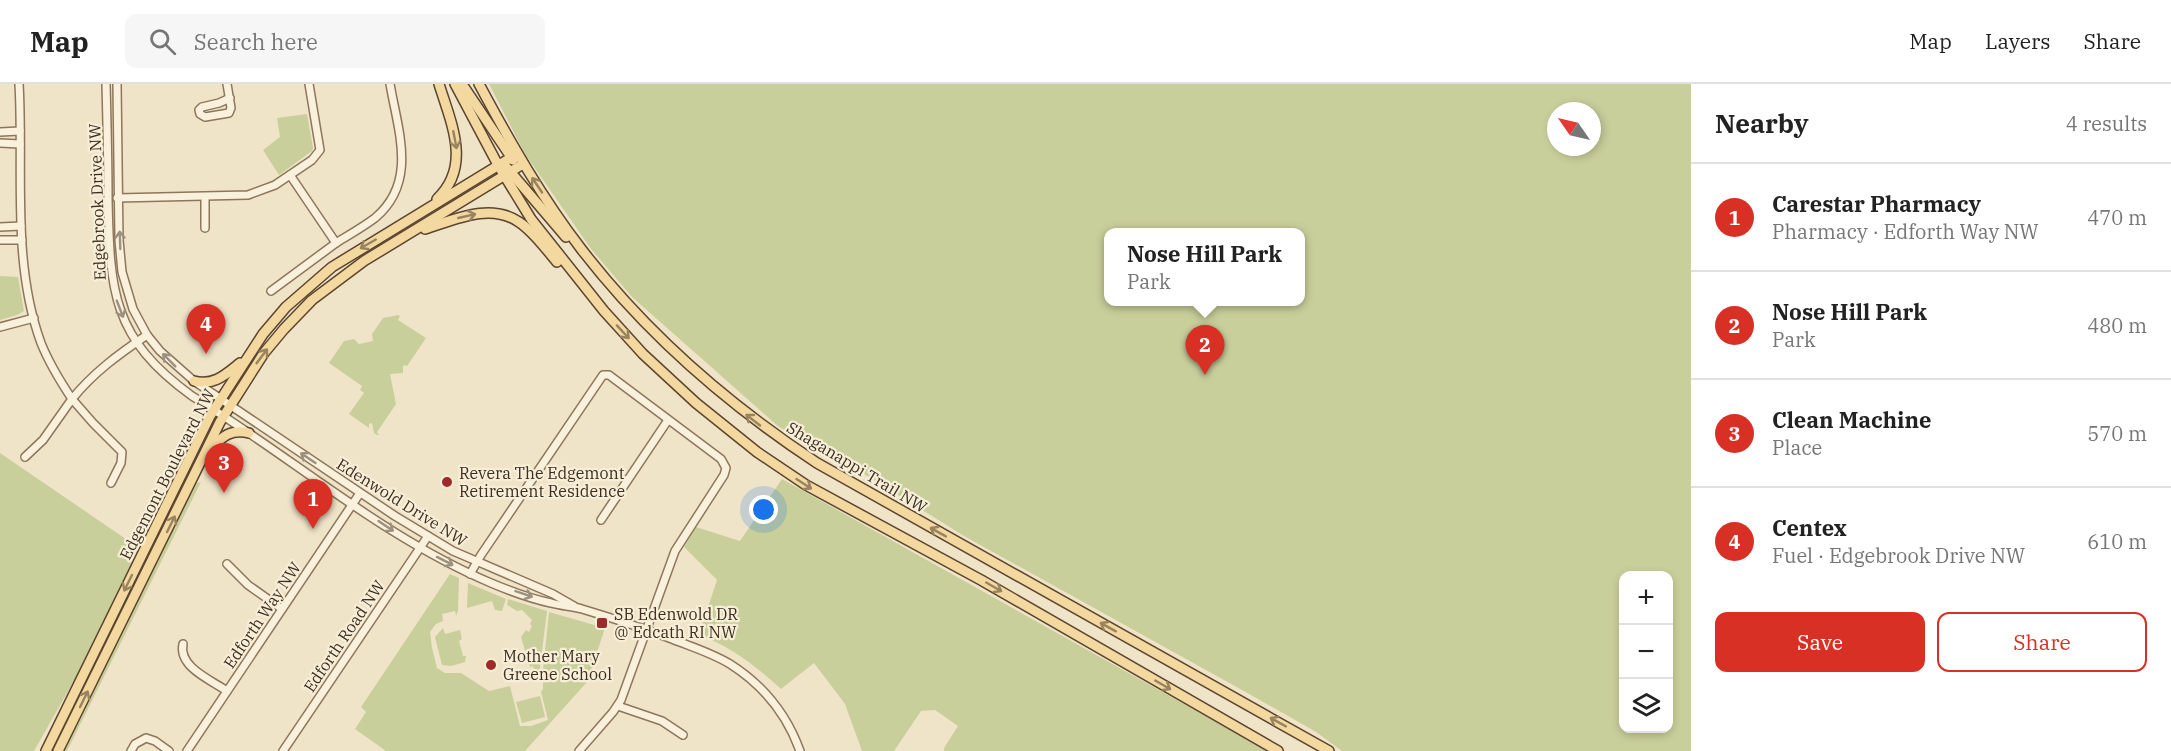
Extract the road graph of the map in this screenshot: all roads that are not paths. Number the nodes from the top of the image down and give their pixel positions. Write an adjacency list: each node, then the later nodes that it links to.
1 (19, 84): 12 (street)
2 (106, 84): 22 (street, Edgebrook Drive NW)
3 (117, 84): 23 (street, Edgebrook Drive NW)
4 (227, 84): 11 (street)
5 (309, 84): 20 (street)
6 (390, 84): 31 (street)
7 (439, 84): 24 (main road, one-way to 24)
8 (455, 84): 18 (main road)
9 (462, 84): 16 (main road)
10 (479, 84): 16 (main road, Shaganappi Trail NW)
11 (230, 98)
12 (20, 131): 13 (street); 15 (street)
13 (0, 132)
14 (0, 143): 15 (street)
15 (20, 144): 25 (street)
16 (514, 155): 17 (main road, Shaganappi Trail NW); 18 (main road, Edgemont Boulevard NW)
17 (523, 164): 19 (main road, Edgemont Boulevard NW); 32 (main road, Shaganappi Trail NW, one-way to 17)
18 (498, 165): 19 (main road); 24 (main road, Edgemont Boulevard NW)
19 (508, 174): 28 (main road, Edgemont Boulevard NW); 32 (main road); 33 (main road)
20 (290, 175): 21 (street); 31 (street)
21 (205, 197): 23 (street); 27 (street)
22 (108, 198): 23 (street); 38 (street, Edgebrook Drive NW, one-way to 38)
23 (119, 198): 37 (street, Edgebrook Drive NW, one-way to 23)
24 (419, 214): 39 (main road, Edgemont Boulevard NW, one-way to 39)
25 (21, 226): 26 (street); 30 (street)
26 (0, 227)
27 (205, 228)
28 (411, 233): 33 (main road, one-way to 33); 43 (main road, Edgemont Boulevard NW, one-way to 28)
29 (0, 240): 30 (street)
30 (22, 240): 35 (street)
31 (336, 243): 34 (street)
32 (582, 250): 77 (main road, Shaganappi Trail NW, one-way to 32)
33 (584, 289): 76 (main road, one-way to 76)
34 (271, 291)
35 (34, 318): 36 (street); 41 (street)
36 (0, 327)
37 (147, 335): 38 (street); 40 (street, Edgebrook Drive NW, one-way to 37)
38 (136, 342): 41 (street); 44 (street, Edgebrook Drive NW)
39 (246, 357): 40 (main road); 42 (main road, Edgemont Boulevard NW)
40 (194, 381): 42 (street, Edgebrook Drive NW)
41 (72, 399): 49 (street); 50 (street)
42 (220, 399): 43 (street, Edenwold Drive NW); 44 (main road, Edgemont Boulevard NW)
43 (230, 405): 45 (main road, Edgemont Boulevard NW); 51 (street, Edenwold Drive NW, one-way to 43)
44 (214, 409): 45 (street, Edgebrook Drive NW); 66 (main road, Edgemont Boulevard NW, one-way to 66)
45 (224, 416): 47 (street, Edenwold Drive NW); 48 (main road, Edgemont Boulevard NW)
46 (668, 420): 53 (street); 56 (street); 61 (street)
47 (249, 433): 48 (main road); 52 (street, Edenwold Drive NW)
48 (204, 455): 69 (main road, Edgemont Boulevard NW, one-way to 48)
49 (25, 457)
50 (111, 483)
51 (360, 493): 52 (street, Edforth Way NW); 54 (street, Edenwold Drive NW)
52 (353, 504): 55 (street, Edenwold Drive NW, one-way to 55); 60 (street, Edforth Way NW)
53 (601, 520)
54 (428, 536): 55 (street, Edforth Road NW); 56 (street, Edenwold Drive NW)
55 (420, 548): 58 (street, Edenwold Drive NW, one-way to 58); 73 (street, Edforth Road NW)
56 (476, 562): 58 (street); 59 (street, Edenwold Drive NW)
57 (227, 564): 60 (street)
58 (470, 574): 59 (street, Edenwold Drive NW, one-way to 59)
59 (579, 608): 61 (street, Edenwold Drive NW)
60 (282, 609): 63 (street, Edforth Way NW)
61 (646, 630): 64 (street); 75 (street, Edenwold Drive NW)
62 (183, 644): 63 (street)
63 (227, 691): 72 (street, Edforth Way NW)
64 (618, 706): 65 (street); 74 (street)
65 (683, 735)
66 (53, 736): 67 (main road); 68 (main road, Edgemont Boulevard NW)
67 (40, 751)
68 (46, 751)
69 (58, 751)
70 (131, 751): 71 (street)
71 (169, 751)
72 (186, 751)
73 (283, 751)
74 (579, 751)
75 (800, 751)
76 (1278, 751)
77 (1329, 751)

